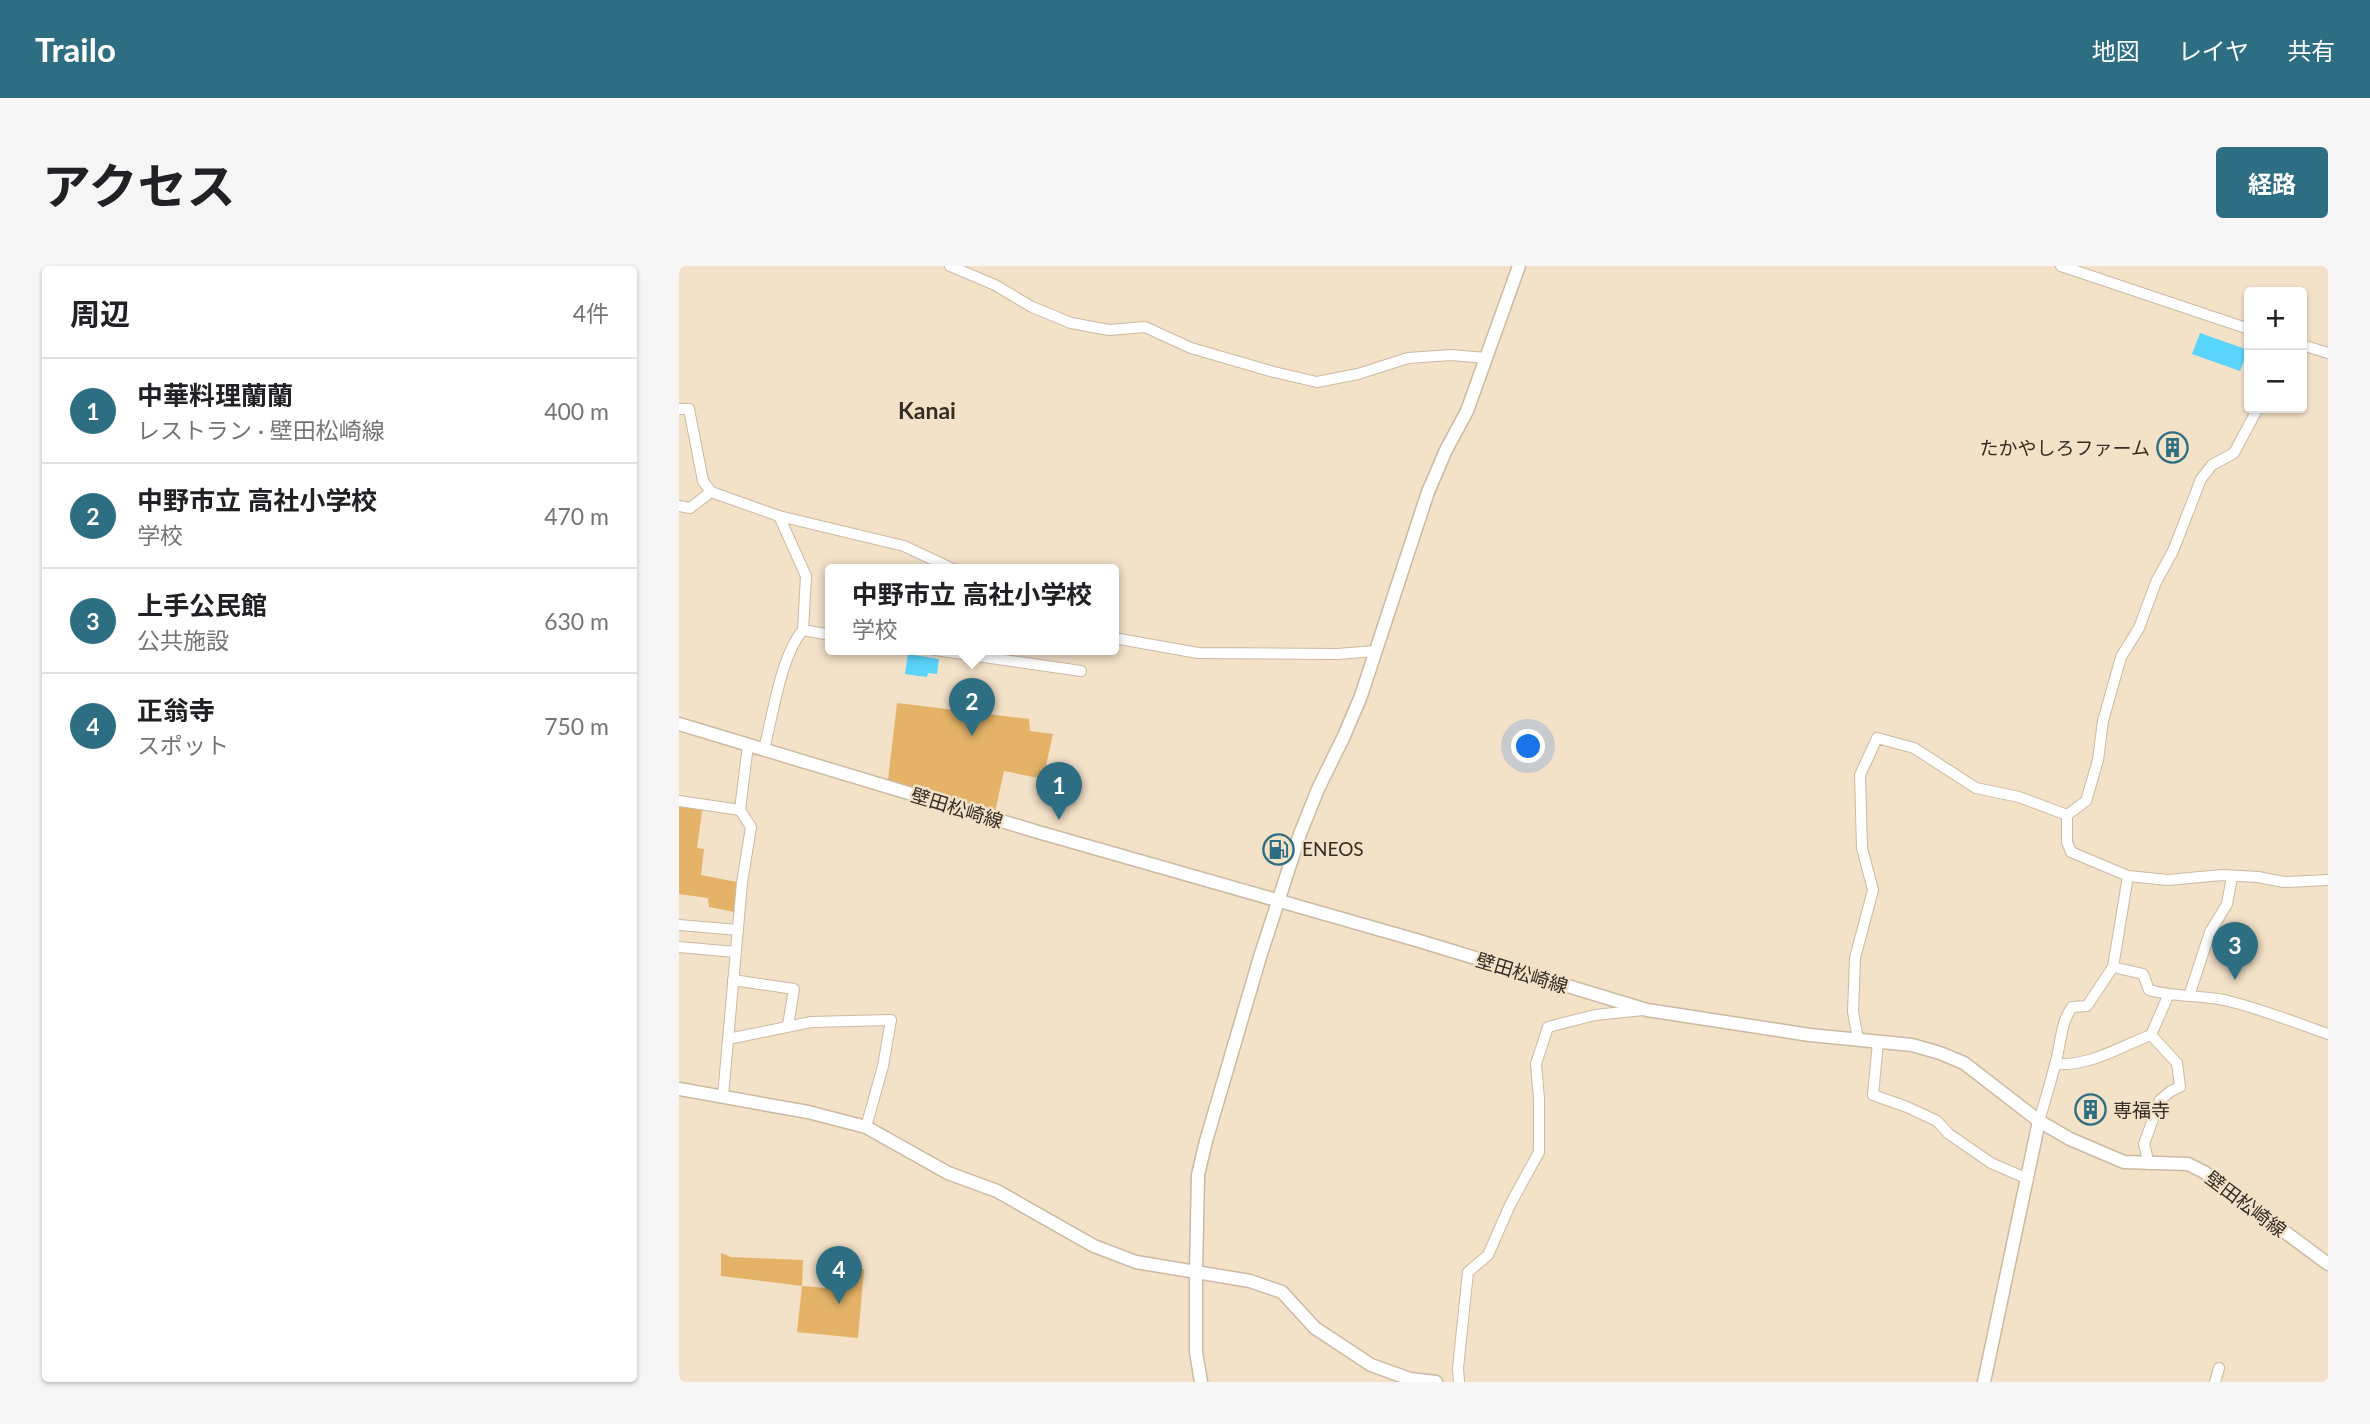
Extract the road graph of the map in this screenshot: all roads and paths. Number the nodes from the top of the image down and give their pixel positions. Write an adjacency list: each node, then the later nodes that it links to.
1 (950, 266): 7 (street)
2 (1519, 266): 7 (street)
3 (2061, 266): 4 (street)
4 (2244, 327)
5 (2307, 347): 6 (street)
6 (2328, 353)
7 (1486, 358): 17 (street)
8 (679, 409): 10 (street)
9 (2255, 413): 25 (street)
10 (711, 492): 11 (street); 12 (street)
11 (679, 506)
12 (779, 516): 13 (street); 14 (street)
13 (943, 564)
14 (803, 630): 15 (street); 22 (street)
15 (825, 634)
16 (1119, 639): 17 (street)
17 (1376, 651): 29 (street)
18 (970, 655): 19 (street)
19 (1080, 671)
20 (679, 724): 21 (street, 壁田松崎線)
21 (748, 745): 22 (street, 壁田松崎線); 24 (street)
22 (764, 749): 29 (street, 壁田松崎線)
23 (679, 801): 24 (street)
24 (740, 810): 31 (street)
25 (2067, 815): 26 (street); 43 (street)
26 (2128, 876): 27 (street); 34 (street)
27 (2232, 877): 28 (street); 37 (street)
28 (2328, 880)
29 (1278, 901): 38 (street, 壁田松崎線); 53 (street)
30 (679, 925): 31 (street)
31 (738, 930): 33 (street)
32 (679, 947): 33 (street)
33 (735, 952): 35 (street)
34 (2113, 967): 36 (street); 45 (street)
35 (733, 981): 39 (street); 42 (street)
36 (2168, 996): 37 (street); 41 (street)
37 (2189, 996): 40 (street)
38 (1647, 1010): 43 (street, 壁田松崎線); 57 (street)
39 (788, 1025): 42 (street); 49 (street)
40 (2328, 1034)
41 (2151, 1035): 45 (street); 50 (street)
42 (727, 1039): 47 (street)
43 (1858, 1039): 44 (street, 壁田松崎線)
44 (1878, 1042): 48 (street, 壁田松崎線); 51 (street)
45 (2056, 1064): 48 (street)
46 (679, 1089): 47 (street)
47 (723, 1096): 49 (street)
48 (2039, 1121): 50 (street, 壁田松崎線); 51 (street)
49 (866, 1127): 53 (street)
50 (2150, 1164): 52 (street, 壁田松崎線)
51 (2028, 1179): 58 (street)
52 (2328, 1264)
53 (1196, 1272): 55 (street); 56 (street)
54 (2219, 1368): 59 (street)
55 (1202, 1382)
56 (1436, 1382)
57 (1459, 1382)
58 (1984, 1382)
59 (2215, 1382)

